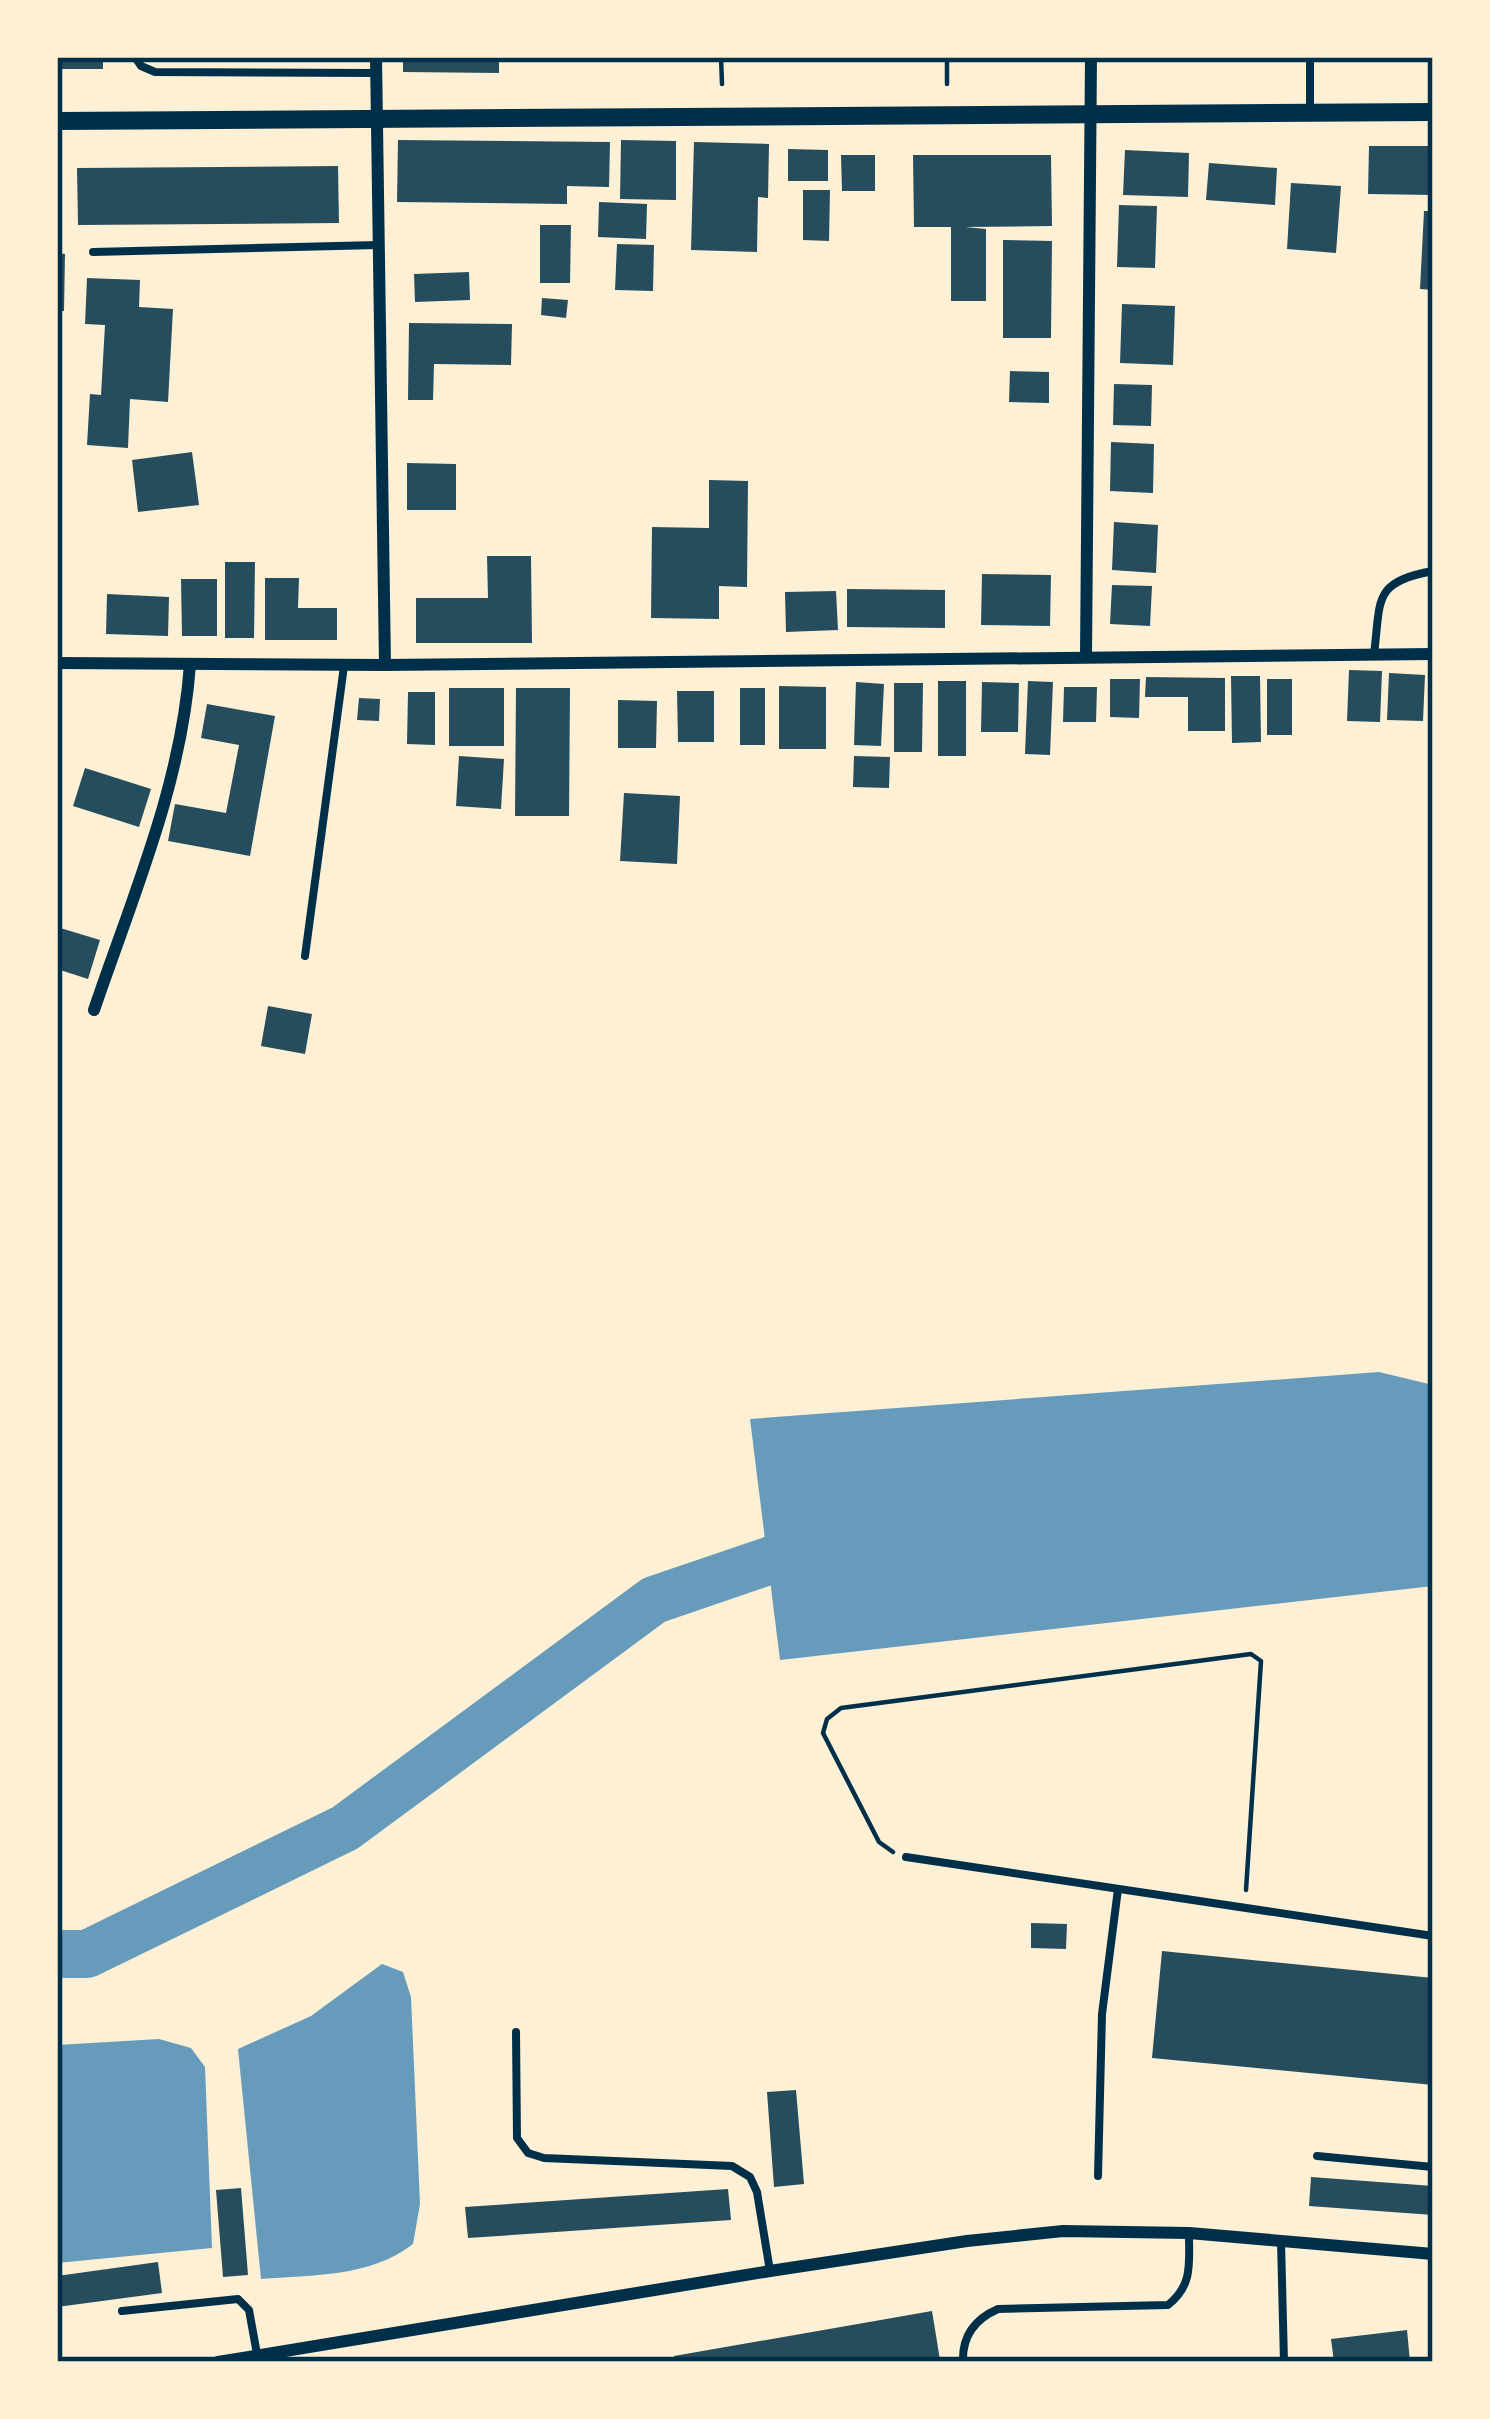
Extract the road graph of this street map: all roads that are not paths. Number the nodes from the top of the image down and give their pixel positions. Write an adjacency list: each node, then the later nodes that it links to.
1 (135, 57): 5 (lane)
2 (376, 57): 5 (street)
3 (1091, 57): 8 (street)
4 (1310, 57): 6 (lane)
5 (376, 73): 9 (street)
6 (1310, 112): 7 (street); 8 (street)
7 (1433, 112)
8 (1093, 115): 9 (street); 16 (street)
9 (376, 117): 10 (street); 11 (street)
10 (57, 121)
11 (378, 245): 12 (lane); 20 (street)
12 (93, 252)
13 (1433, 571): 14 (lane)
14 (1374, 654): 15 (street); 16 (street)
15 (1433, 654)
16 (1086, 657): 20 (street)
17 (57, 663): 18 (street)
18 (190, 664): 19 (street); 22 (street)
19 (344, 664): 20 (street); 21 (lane)
20 (385, 665)
21 (305, 956)
22 (94, 1010)
23 (906, 1857): 24 (lane)
24 (1118, 1889): 25 (lane); 29 (lane)
25 (1433, 1936)
26 (516, 2032): 33 (lane)
27 (1317, 2156): 28 (lane)
28 (1433, 2167)
29 (1098, 2176)
30 (1189, 2233): 31 (street); 33 (street); 38 (lane)
31 (1281, 2241): 32 (street); 39 (lane)
32 (1433, 2254)
33 (770, 2271): 36 (street)
34 (122, 2311): 35 (lane)
35 (257, 2356): 36 (street); 37 (street)
36 (294, 2356)
37 (218, 2362)
38 (963, 2362)
39 (1284, 2362)

